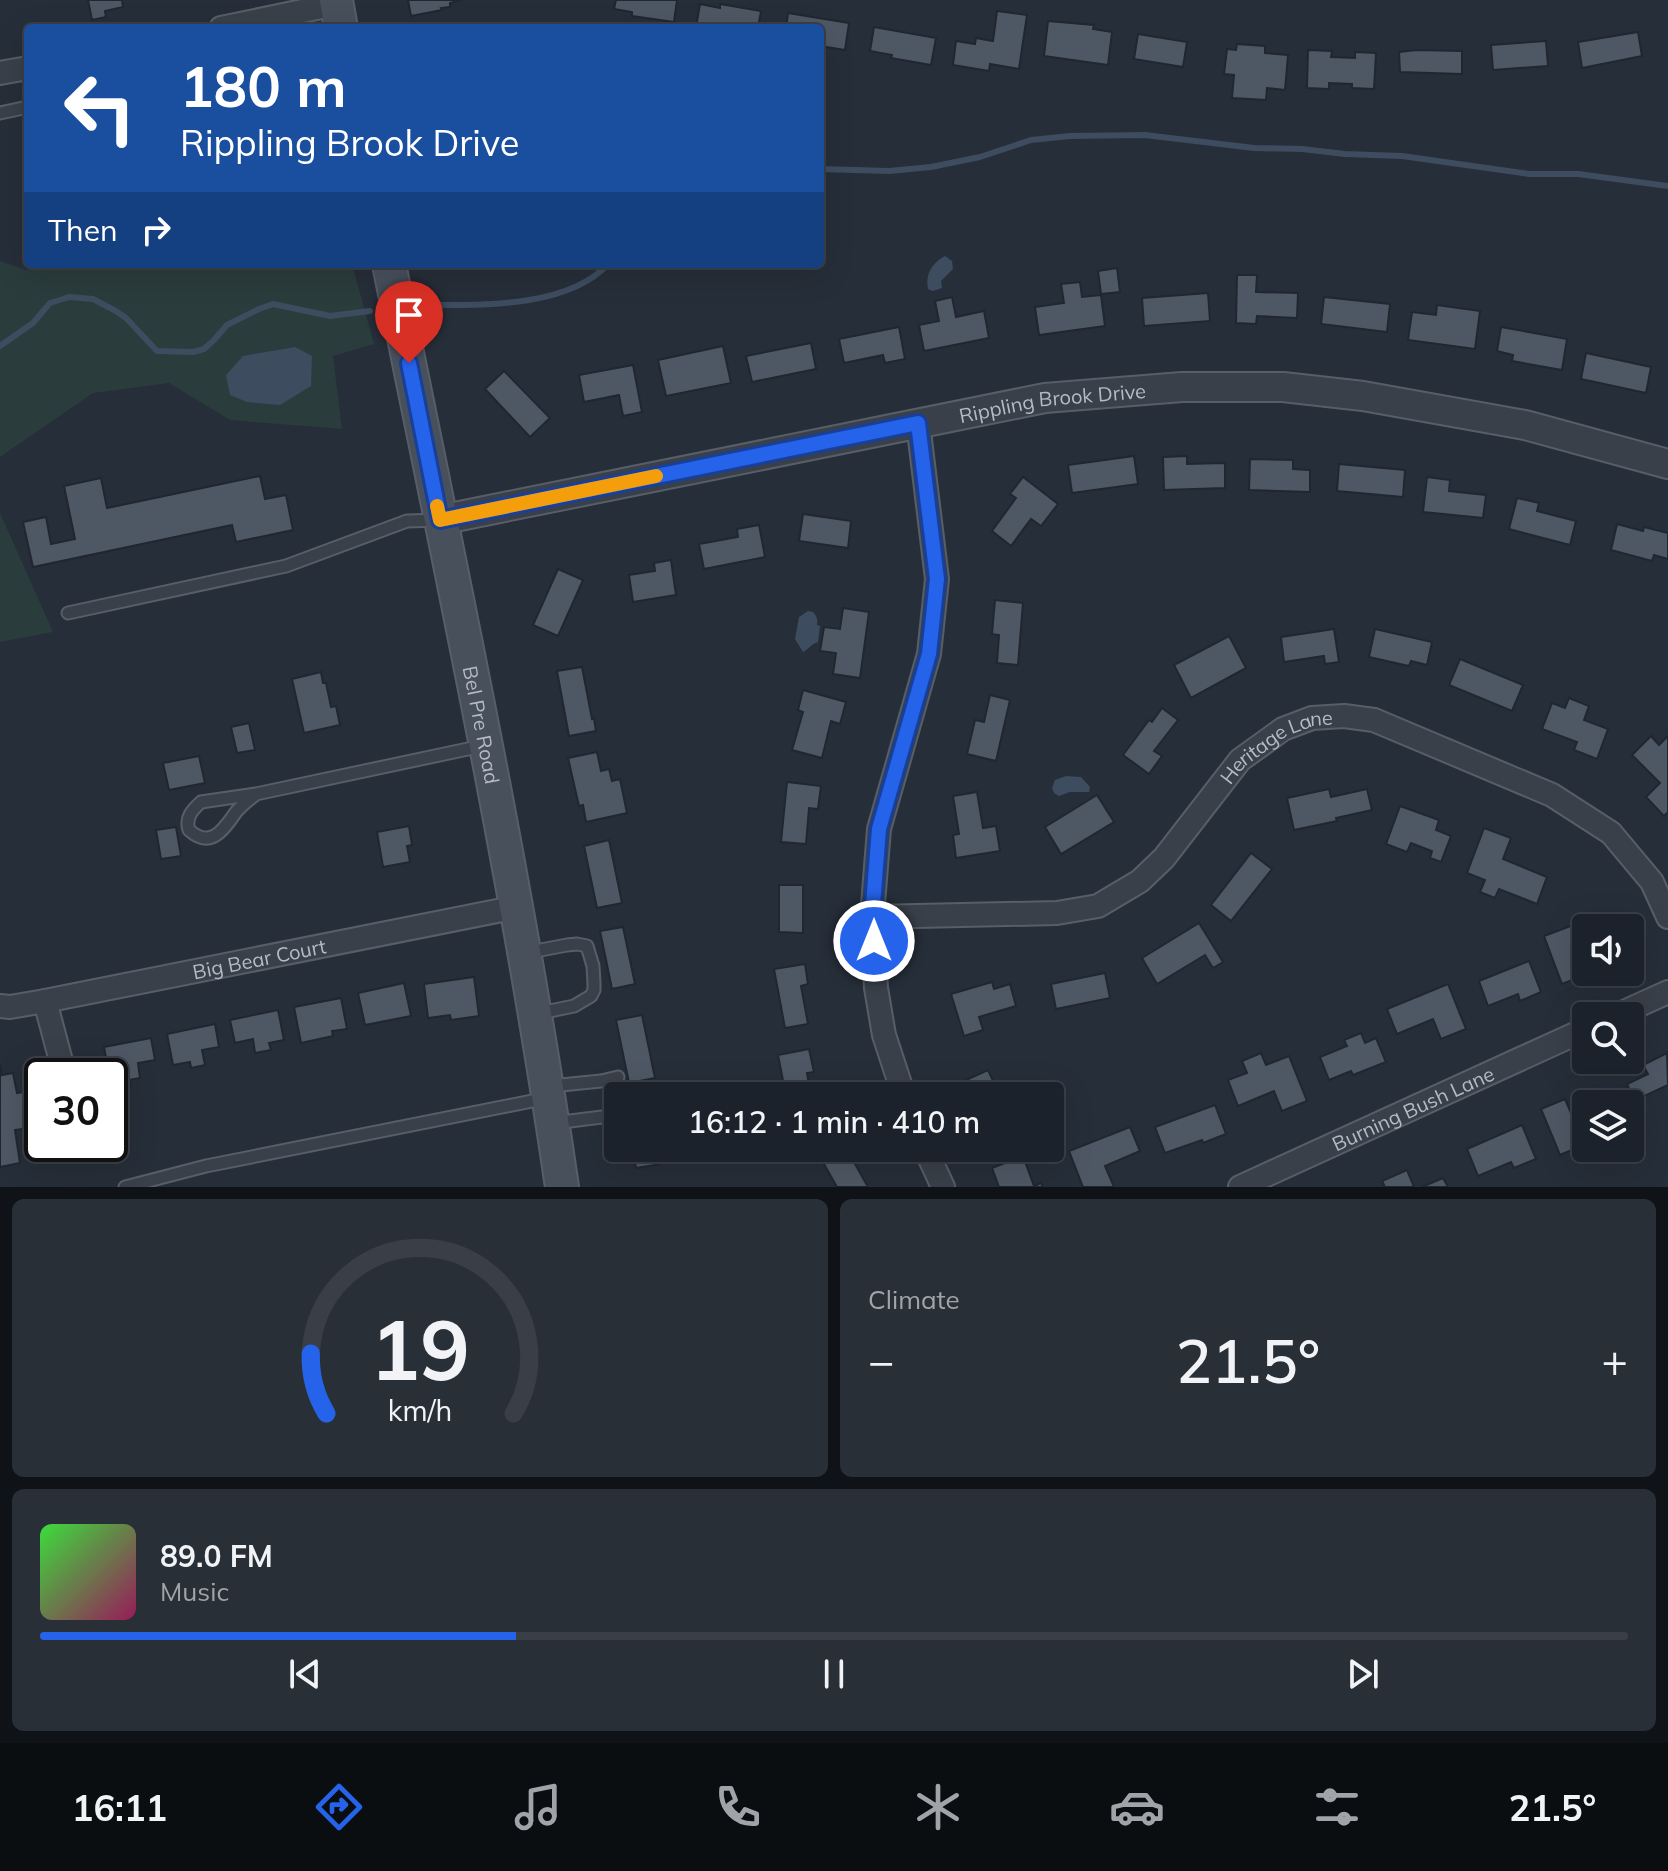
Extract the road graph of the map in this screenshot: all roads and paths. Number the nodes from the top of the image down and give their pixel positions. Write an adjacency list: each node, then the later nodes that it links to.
1 (338, 11): 2 (street)
2 (249, 24)
3 (24, 69): 4 (street)
4 (0, 73)
5 (24, 108): 6 (lane)
6 (0, 113)
7 (390, 268): 10 (main road, Bel Pre Road)
8 (918, 423): 9 (street, Rippling Brook Drive); 10 (street, Rippling Brook Drive); 15 (street)
9 (1668, 464)
10 (440, 520): 11 (lane); 12 (main road, Bel Pre Road)
11 (68, 613)
12 (487, 746): 13 (lane); 14 (main road, Bel Pre Road)
13 (256, 794): 13 (lane)
14 (517, 907): 17 (main road, Bel Pre Road); 19 (street, Big Bear Court)
15 (872, 917): 16 (street, Heritage Lane); 26 (street)
16 (1668, 917)
17 (525, 953): 22 (main road, Bel Pre Road); 22 (lane)
18 (1668, 992): 20 (street)
19 (45, 1001): 21 (street, Big Bear Court); 24 (street)
20 (1644, 1003)
21 (0, 1006)
22 (535, 1014): 27 (main road, Bel Pre Road)
23 (1572, 1035): 33 (street, Burning Bush Lane)
24 (60, 1058)
25 (618, 1077): 27 (lane)
26 (899, 1082)
27 (549, 1103): 28 (lane); 30 (lane); 31 (main road, Bel Pre Road)
28 (604, 1115)
29 (931, 1162): 32 (street)
30 (125, 1187)
31 (562, 1187)
32 (943, 1187)
33 (1240, 1187)

